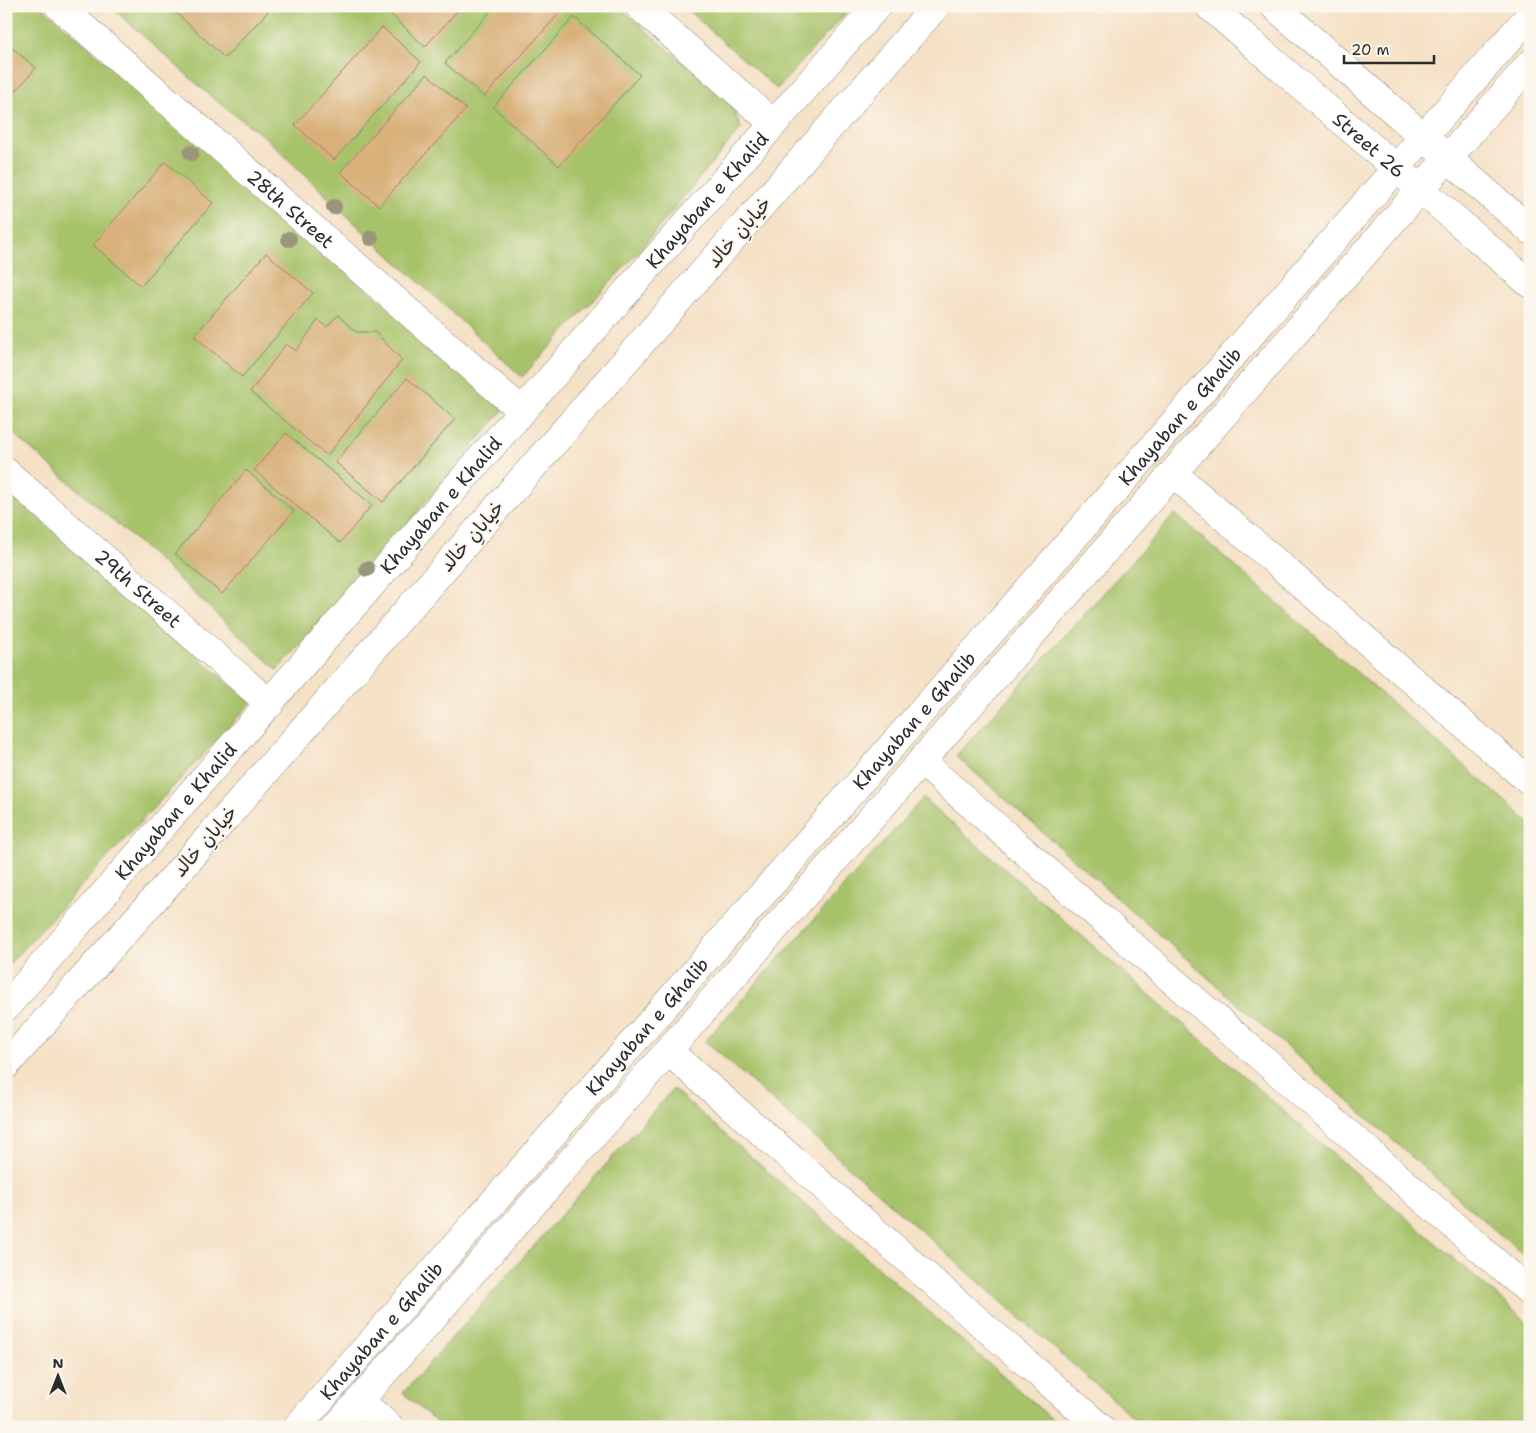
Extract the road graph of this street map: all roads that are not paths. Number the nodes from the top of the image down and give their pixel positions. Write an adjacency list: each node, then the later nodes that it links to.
1 (59, 6): 16 (street, 28th Street)
2 (639, 6): 9 (street)
3 (877, 6): 9 (street, Khayaban e Khalid)
4 (936, 6): 24 (street, خیابانِ خالد)
5 (1209, 6): 12 (street, Street 26)
6 (1274, 6): 10 (street)
7 (1530, 15): 10 (street, Khayaban e Ghalib)
8 (1530, 64): 11 (street, Khayaban e Ghalib)
9 (773, 123): 16 (street, Khayaban e Khalid)
10 (1423, 137): 11 (street); 12 (street, Khayaban e Ghalib)
11 (1448, 158): 13 (street, Khayaban e Ghalib); 14 (street)
12 (1397, 168): 13 (street, Street 26); 27 (street, Khayaban e Ghalib)
13 (1422, 190): 15 (street, Street 26); 18 (street, Khayaban e Ghalib)
14 (1530, 230)
15 (1530, 284)
16 (522, 411): 19 (street, Khayaban e Khalid)
17 (6, 472): 19 (street, 29th Street)
18 (1173, 473): 20 (street, Khayaban e Ghalib); 21 (street)
19 (270, 704): 22 (street, Khayaban e Khalid)
20 (922, 762): 23 (street, Khayaban e Ghalib); 25 (street)
21 (1530, 782)
22 (6, 1007)
23 (668, 1052): 26 (street, Khayaban e Ghalib); 30 (street)
24 (6, 1065)
25 (1530, 1292)
26 (360, 1400): 28 (street, Khayaban e Ghalib); 29 (street)
27 (298, 1427)
28 (336, 1427)
29 (390, 1427)
30 (1100, 1427)

